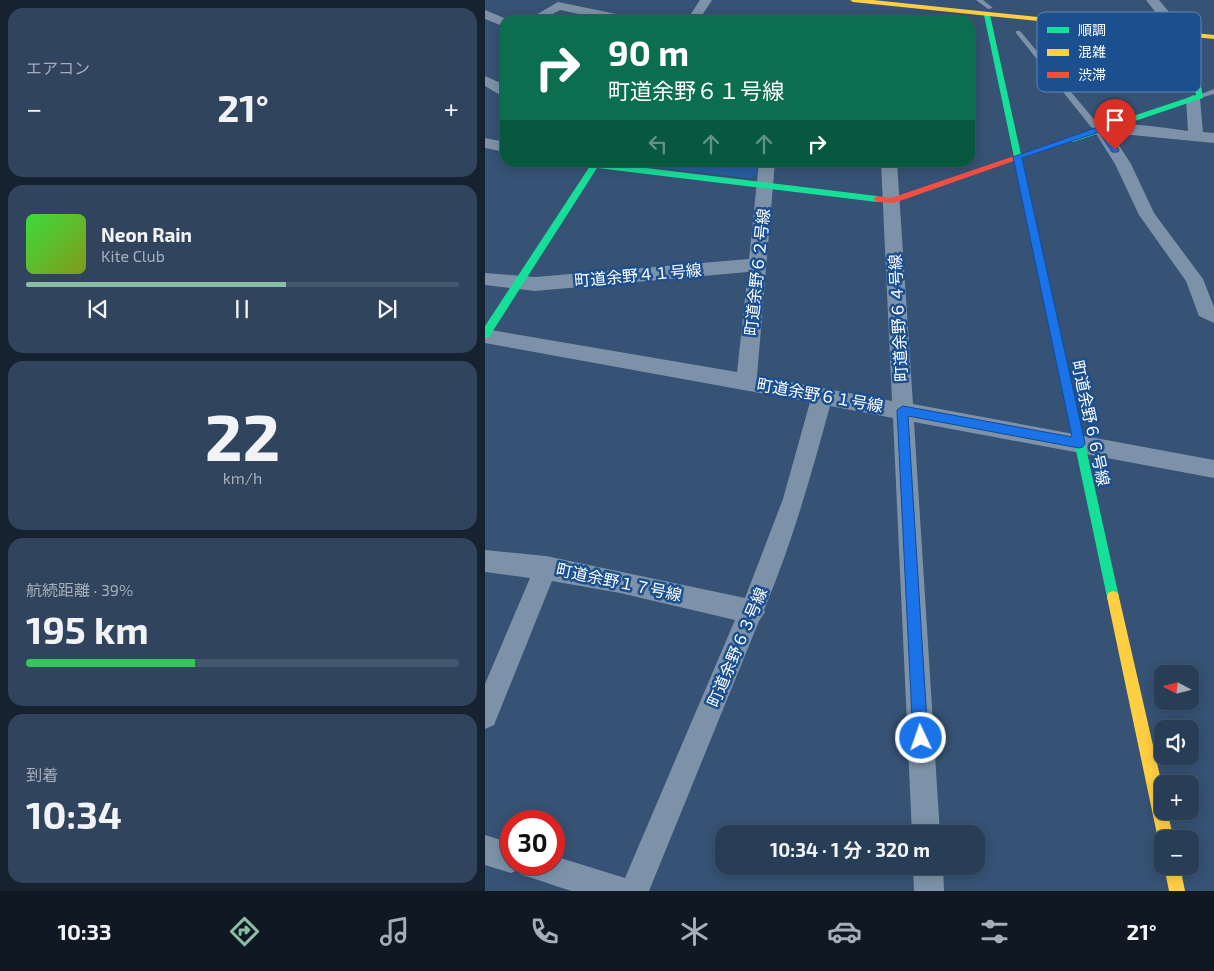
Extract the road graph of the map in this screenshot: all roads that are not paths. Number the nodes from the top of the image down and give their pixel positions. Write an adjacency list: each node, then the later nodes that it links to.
1 (706, 0): 10 (street)
2 (853, 0): 5 (street)
3 (979, 0): 5 (lane)
4 (1152, 0): 6 (street)
5 (988, 11): 11 (street); 28 (street, 町道余野６６号線)
6 (1162, 12)
7 (485, 14): 12 (street)
8 (542, 15): 9 (street)
9 (602, 15)
10 (696, 15)
11 (1037, 17)
12 (500, 21)
13 (1018, 32): 16 (lane)
14 (1201, 36): 15 (street)
15 (1214, 37)
16 (1037, 55)
17 (485, 80): 18 (street)
18 (500, 88)
19 (1067, 92): 23 (lane)
20 (1195, 92): 22 (street)
21 (1214, 92): 22 (lane)
22 (1196, 98): 23 (street); 24 (street)
23 (1101, 129): 24 (street); 28 (street); 38 (street)
24 (1196, 136): 25 (street)
25 (1214, 138)
26 (485, 143): 27 (street)
27 (500, 146)
28 (1018, 157): 34 (street); 44 (street, 町道余野６６号線)
29 (590, 167): 37 (street)
30 (621, 167): 33 (street)
31 (767, 167): 33 (street, 町道余野６２号線)
32 (889, 167): 34 (street, 町道余野６４号線)
33 (765, 187): 34 (street); 35 (street, 町道余野６２号線)
34 (891, 201): 43 (street, 町道余野６４号線)
35 (757, 265): 37 (street, 町道余野４１号線); 41 (street, 町道余野６２号線)
36 (485, 280): 37 (street, 町道余野４１号線)
37 (519, 282): 40 (street)
38 (1210, 313): 39 (street)
39 (1214, 332)
40 (485, 335): 41 (street, 町道余野６１号線)
41 (746, 382): 42 (street, 町道余野６１号線)
42 (822, 396): 43 (street, 町道余野６１号線); 48 (street, 町道余野６３号線)
43 (903, 410): 44 (street, 町道余野６１号線); 50 (street, 町道余野６４号線)
44 (1079, 443): 45 (street, 町道余野６１号線); 51 (street, 町道余野６６号線)
45 (1214, 469)
46 (485, 561): 47 (street, 町道余野１７号線)
47 (546, 567): 48 (street, 町道余野１７号線); 49 (street)
48 (753, 612): 58 (street, 町道余野６３号線)
49 (485, 716)
50 (926, 825)
51 (1164, 830)
52 (485, 850): 53 (street)
53 (500, 855)
54 (565, 875): 57 (street)
55 (928, 875): 59 (street)
56 (1174, 875): 60 (street)
57 (620, 891)
58 (634, 891)
59 (929, 891)
60 (1177, 891)

